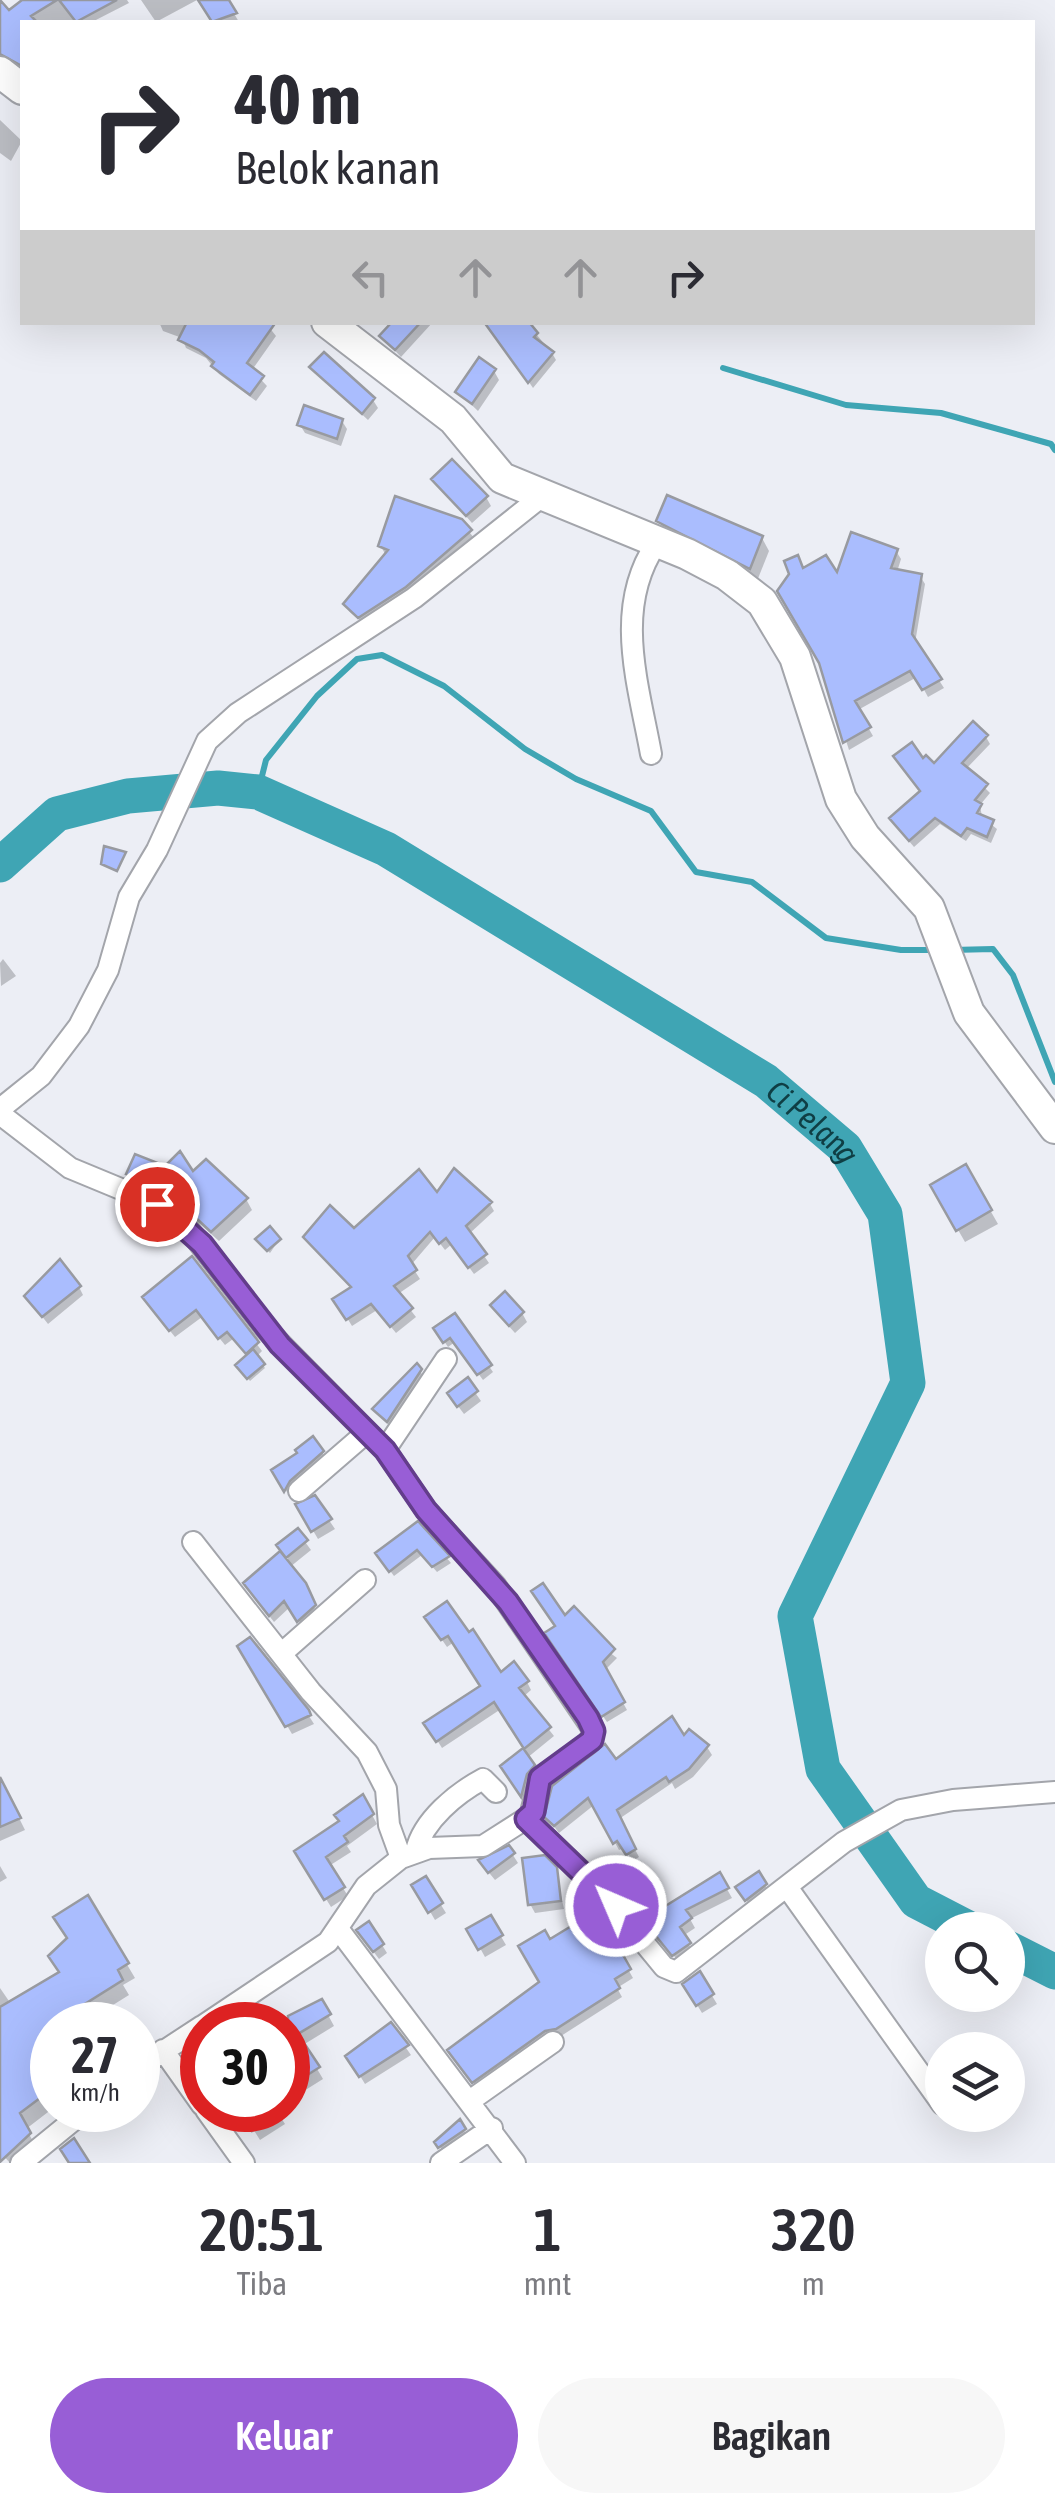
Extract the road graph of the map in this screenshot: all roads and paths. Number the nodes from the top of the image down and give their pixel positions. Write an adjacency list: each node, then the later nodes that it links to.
1 (0, 72): 2 (street)
2 (20, 87)
3 (330, 325): 4 (street)
4 (541, 497): 5 (street); 7 (street)
5 (656, 544): 6 (street); 8 (street)
6 (651, 754)
7 (0, 1112): 10 (street)
8 (1055, 1128)
9 (446, 1359): 11 (street)
10 (366, 1433): 11 (street); 12 (street)
11 (385, 1450): 18 (street)
12 (300, 1491)
13 (194, 1542): 15 (street)
14 (365, 1580): 15 (street)
15 (281, 1654): 19 (street)
16 (496, 1792): 19 (street)
17 (1055, 1792): 20 (street)
18 (526, 1819): 19 (street); 20 (street)
19 (408, 1854): 21 (street)
20 (787, 1887): 27 (street)
21 (339, 1930): 22 (street); 28 (street)
22 (242, 2002)
23 (180, 2039): 25 (street)
24 (553, 2042): 28 (street)
25 (162, 2050): 26 (street)
26 (180, 2075)
27 (925, 2080)
28 (471, 2100): 29 (street)
29 (492, 2128): 34 (street); 35 (street)
30 (59, 2132): 32 (street)
31 (221, 2132): 33 (street)
32 (21, 2163)
33 (244, 2163)
34 (441, 2163)
35 (515, 2163)

